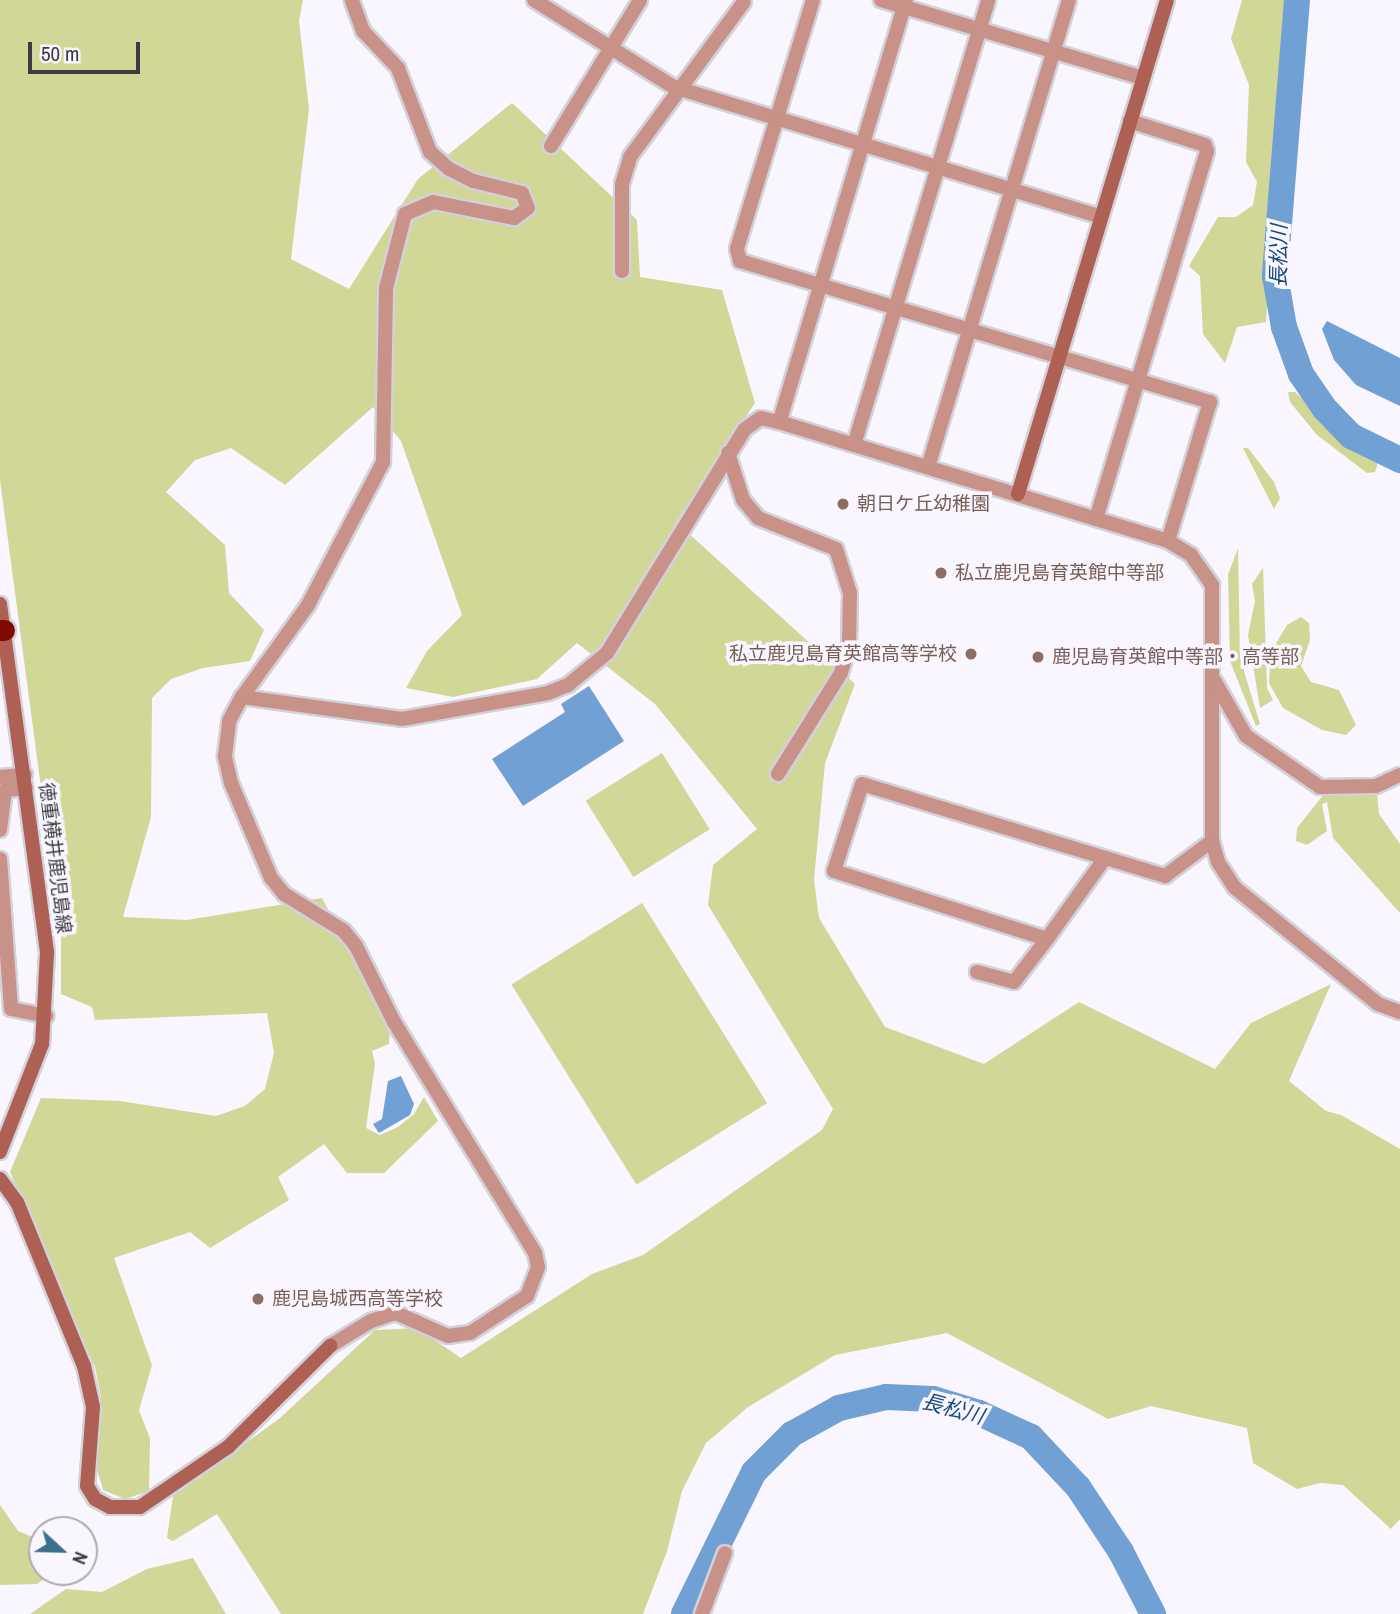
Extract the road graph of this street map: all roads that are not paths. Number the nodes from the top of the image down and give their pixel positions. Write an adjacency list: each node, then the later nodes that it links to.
1 (352, 0): 39 (street)
2 (534, 0): 12 (street)
3 (640, 0): 12 (street)
4 (813, 0): 16 (street)
5 (881, 0): 10 (street)
6 (988, 0): 11 (street)
7 (1069, 0): 13 (street)
8 (1167, 0): 14 (street)
9 (744, 2): 15 (street)
10 (905, 3): 11 (street); 18 (street)
11 (979, 29): 13 (street); 20 (street)
12 (609, 48): 15 (street); 19 (street)
13 (1053, 51): 14 (street); 21 (street)
14 (1143, 78): 17 (street)
15 (680, 89): 16 (street); 23 (street)
16 (777, 118): 18 (street); 24 (street)
17 (1130, 121): 22 (street); 28 (street)
18 (862, 145): 20 (street); 24 (street)
19 (551, 146)
20 (939, 168): 21 (street); 25 (street)
21 (1011, 190): 22 (street); 26 (street)
22 (1101, 218): 27 (street)
23 (622, 271)
24 (820, 285): 25 (street); 29 (street)
25 (896, 308): 26 (street); 30 (street)
26 (969, 329): 27 (street); 32 (street)
27 (1059, 356): 28 (street); 33 (street)
28 (1138, 381): 34 (street); 35 (street)
29 (779, 422): 30 (street); 31 (street)
30 (854, 445): 32 (street)
31 (728, 453): 39 (street); 40 (street)
32 (928, 467): 33 (street)
33 (1018, 494): 34 (street)
34 (1097, 519): 35 (street)
35 (1168, 541): 38 (street)
36 (0, 604): 37 (street, 徳重横井鹿児島線)
37 (2, 630): 43 (street, 徳重横井鹿児島線)
38 (1213, 678): 41 (street); 45 (street)
39 (242, 697): 54 (street)
40 (778, 774)
41 (1400, 775)
42 (0, 777): 43 (street)
43 (25, 781): 44 (street); 52 (street, 徳重横井鹿児島線)
44 (0, 830)
45 (1212, 841): 46 (street); 51 (street)
46 (1105, 858): 48 (street); 48 (street)
47 (0, 859): 50 (street)
48 (1047, 939): 49 (street)
49 (977, 972)
50 (5, 1003): 52 (street)
51 (1400, 1012)
52 (46, 1016): 53 (street, 徳重横井鹿児島線)
53 (0, 1152)
54 (0, 1179)
55 (725, 1553): 56 (street)
56 (702, 1614)

